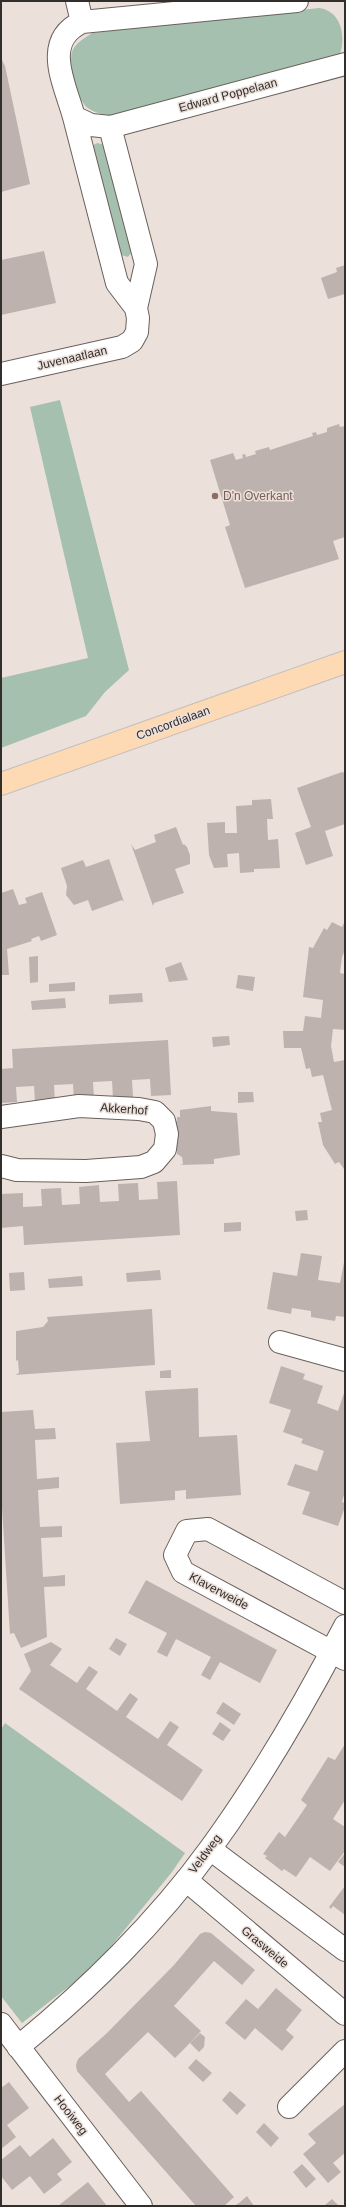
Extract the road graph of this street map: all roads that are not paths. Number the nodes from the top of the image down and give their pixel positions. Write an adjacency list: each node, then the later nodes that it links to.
1 (77, 1): 3 (street)
2 (297, 1): 3 (street)
3 (82, 22): 5 (street)
4 (345, 64): 6 (street, Edward Poppelaan)
5 (74, 117): 6 (street, Edward Poppelaan); 7 (street)
6 (110, 127): 7 (street)
7 (136, 308): 8 (street, Juvenaatlaan)
8 (1, 374)
9 (345, 662): 10 (main road, Concordialaan)
10 (1, 784)
11 (1, 1117): 12 (street, Akkerhof)
12 (1, 1166)
13 (280, 1342): 14 (street)
14 (345, 1360)
15 (345, 1603): 17 (street, Klaverweide)
16 (345, 1626): 17 (street, Veldweg)
17 (338, 1656): 18 (street, Veldweg)
18 (210, 1849): 19 (street, Veldweg); 20 (street)
19 (186, 1880): 21 (street, Grasweide); 23 (street, Veldweg)
20 (345, 1950)
21 (345, 2014)
22 (1, 2024): 23 (street, Hooiweg)
23 (18, 2047): 26 (street, Hooiweg)
24 (345, 2051): 25 (street)
25 (289, 2107)
26 (141, 2206)

